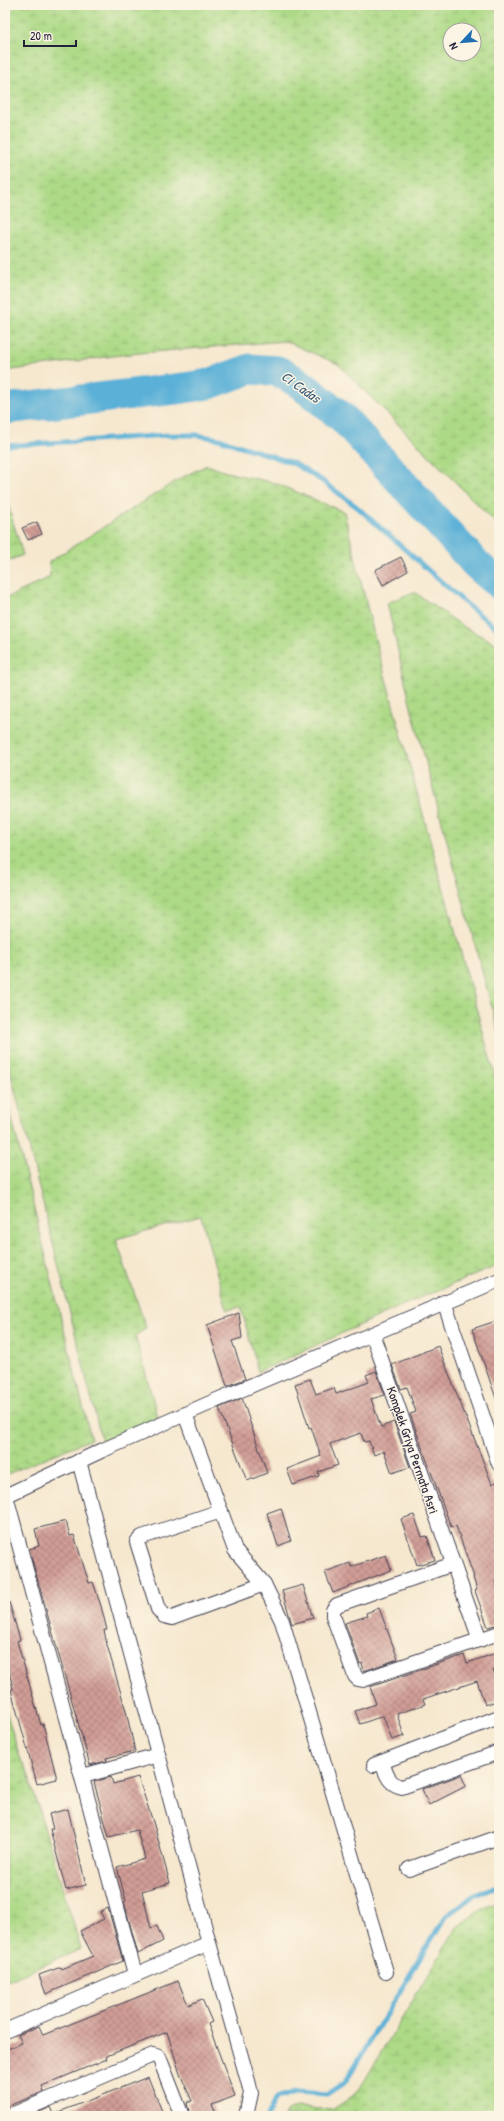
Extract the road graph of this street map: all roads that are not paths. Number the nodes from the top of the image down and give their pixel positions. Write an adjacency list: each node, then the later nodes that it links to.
1 (499, 1280): 2 (street)
2 (444, 1302): 3 (street); 6 (street)
3 (373, 1336): 4 (street); 9 (street, Komplek Griya Permata Asri)
4 (185, 1414): 5 (street); 8 (street)
5 (79, 1461): 7 (street); 15 (street)
6 (499, 1464)
7 (5, 1496): 16 (street)
8 (221, 1511): 10 (street); 10 (street)
9 (452, 1564): 12 (street, Komplek Griya Permata Asri); 12 (street)
10 (264, 1584): 20 (street)
11 (499, 1633): 12 (street)
12 (480, 1640)
13 (499, 1717): 14 (street)
14 (499, 1752)
15 (158, 1755): 16 (street); 19 (street)
16 (83, 1776): 21 (street)
17 (499, 1838): 18 (street)
18 (409, 1869)
19 (209, 1943): 21 (street); 25 (street)
20 (386, 1972)
21 (135, 1974): 22 (street)
22 (5, 2031)
23 (9, 2116): 24 (street)
24 (182, 2116)
25 (246, 2116)

